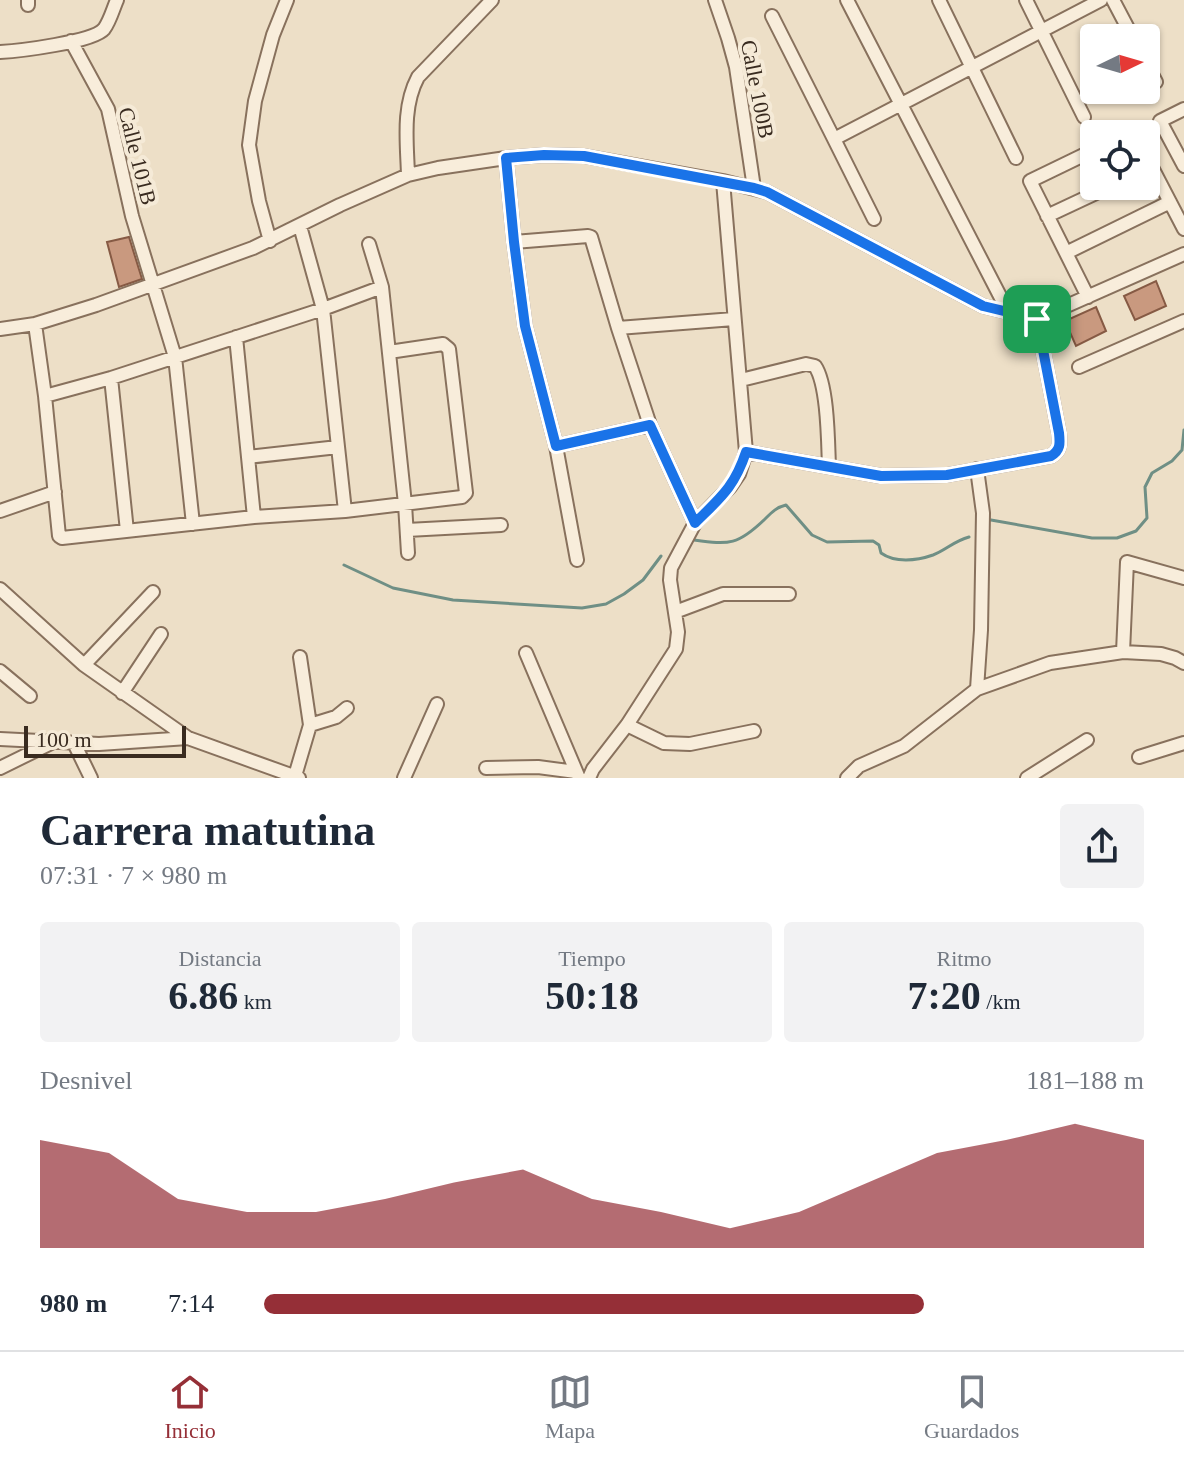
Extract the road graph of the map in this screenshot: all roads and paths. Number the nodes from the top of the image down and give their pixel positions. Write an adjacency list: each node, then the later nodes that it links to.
1 (117, 0): 13 (street)
2 (287, 0): 34 (street)
3 (492, 0): 24 (street)
4 (715, 0): 27 (street, Calle 100B)
5 (847, 0): 16 (street)
6 (939, 0): 15 (street)
7 (1026, 0): 12 (street)
8 (1101, 0): 12 (street)
9 (1113, 0): 11 (street)
10 (772, 16): 19 (street)
11 (1126, 24)
12 (1041, 31): 15 (street); 18 (street)
13 (71, 41): 14 (street); 39 (street, Calle 101B)
14 (0, 52)
15 (972, 69): 16 (street); 22 (street)
16 (902, 105): 19 (street); 42 (street)
17 (1184, 109): 23 (street)
18 (1084, 117)
19 (834, 139): 31 (street)
20 (1080, 157): 30 (street)
21 (506, 158): 24 (street); 25 (street); 35 (street)
22 (1016, 158)
23 (1184, 166)
24 (408, 175): 32 (street)
25 (723, 181): 27 (street); 44 (street)
26 (1160, 185): 29 (street)
27 (754, 188): 45 (street)
28 (1081, 200): 30 (street)
29 (1170, 202): 33 (street); 37 (street)
30 (1047, 216): 37 (street)
31 (874, 219)
32 (300, 226): 34 (street); 43 (street)
33 (1184, 229)
34 (270, 241): 39 (street)
35 (514, 242): 48 (street); 58 (street)
36 (369, 244): 40 (street)
37 (1066, 253): 41 (street)
38 (1184, 254): 41 (street)
39 (153, 285): 47 (street); 52 (street, Calle 101B)
40 (382, 287): 43 (street); 51 (street)
41 (1088, 297): 45 (street)
42 (1001, 298)
43 (323, 309): 50 (street); 59 (street)
44 (734, 319): 48 (street); 55 (street)
45 (1037, 319): 63 (street)
46 (1184, 321): 53 (street)
47 (35, 324): 49 (street); 56 (street)
48 (618, 328): 57 (street)
49 (0, 329)
50 (236, 337): 52 (street); 61 (street)
51 (389, 352): 65 (street); 65 (street)
52 (175, 357): 54 (street); 70 (street, Calle 101B)
53 (1079, 367)
54 (111, 378): 56 (street); 73 (street)
55 (741, 380): 60 (street); 62 (street)
56 (45, 396): 64 (street)
57 (650, 425): 58 (street); 69 (street)
58 (556, 446): 75 (street)
59 (338, 447): 61 (street); 67 (street)
60 (746, 452): 62 (street); 69 (street)
61 (248, 457): 68 (street)
62 (829, 467): 63 (street)
63 (977, 469): 88 (street)
64 (55, 492): 66 (street); 73 (street)
65 (405, 504): 67 (street); 72 (street)
66 (0, 511)
67 (345, 511): 68 (street)
68 (254, 517): 70 (street)
69 (695, 523): 80 (street)
70 (193, 524): 73 (street)
71 (501, 525): 72 (street)
72 (407, 530): 74 (street)
73 (127, 531)
74 (408, 553)
75 (577, 560)
76 (1184, 578): 82 (street)
77 (0, 589): 86 (street)
78 (153, 592): 86 (street)
79 (789, 594): 80 (street)
80 (675, 612): 94 (street)
81 (161, 634): 89 (street)
82 (1123, 652): 85 (street); 88 (street)
83 (526, 653): 105 (street)
84 (300, 657): 93 (street)
85 (1184, 663)
86 (84, 665): 89 (street)
87 (0, 671): 90 (street)
88 (977, 689): 110 (street)
89 (122, 693): 97 (street)
90 (30, 696)
91 (437, 704): 108 (street)
92 (347, 708): 93 (street)
93 (310, 725): 106 (street)
94 (627, 725): 95 (street); 109 (street)
95 (754, 731)
96 (3, 737): 99 (street)
97 (188, 738): 100 (street); 106 (street)
98 (1087, 740): 111 (street)
99 (53, 742): 100 (street); 103 (street)
100 (74, 743): 107 (street)
101 (1184, 743): 102 (street)
102 (1139, 757)
103 (0, 768)
104 (486, 768): 105 (street)
105 (577, 775)
106 (297, 777)
107 (91, 778)
108 (404, 778)
109 (589, 778)
110 (847, 778)
111 (1027, 778)

